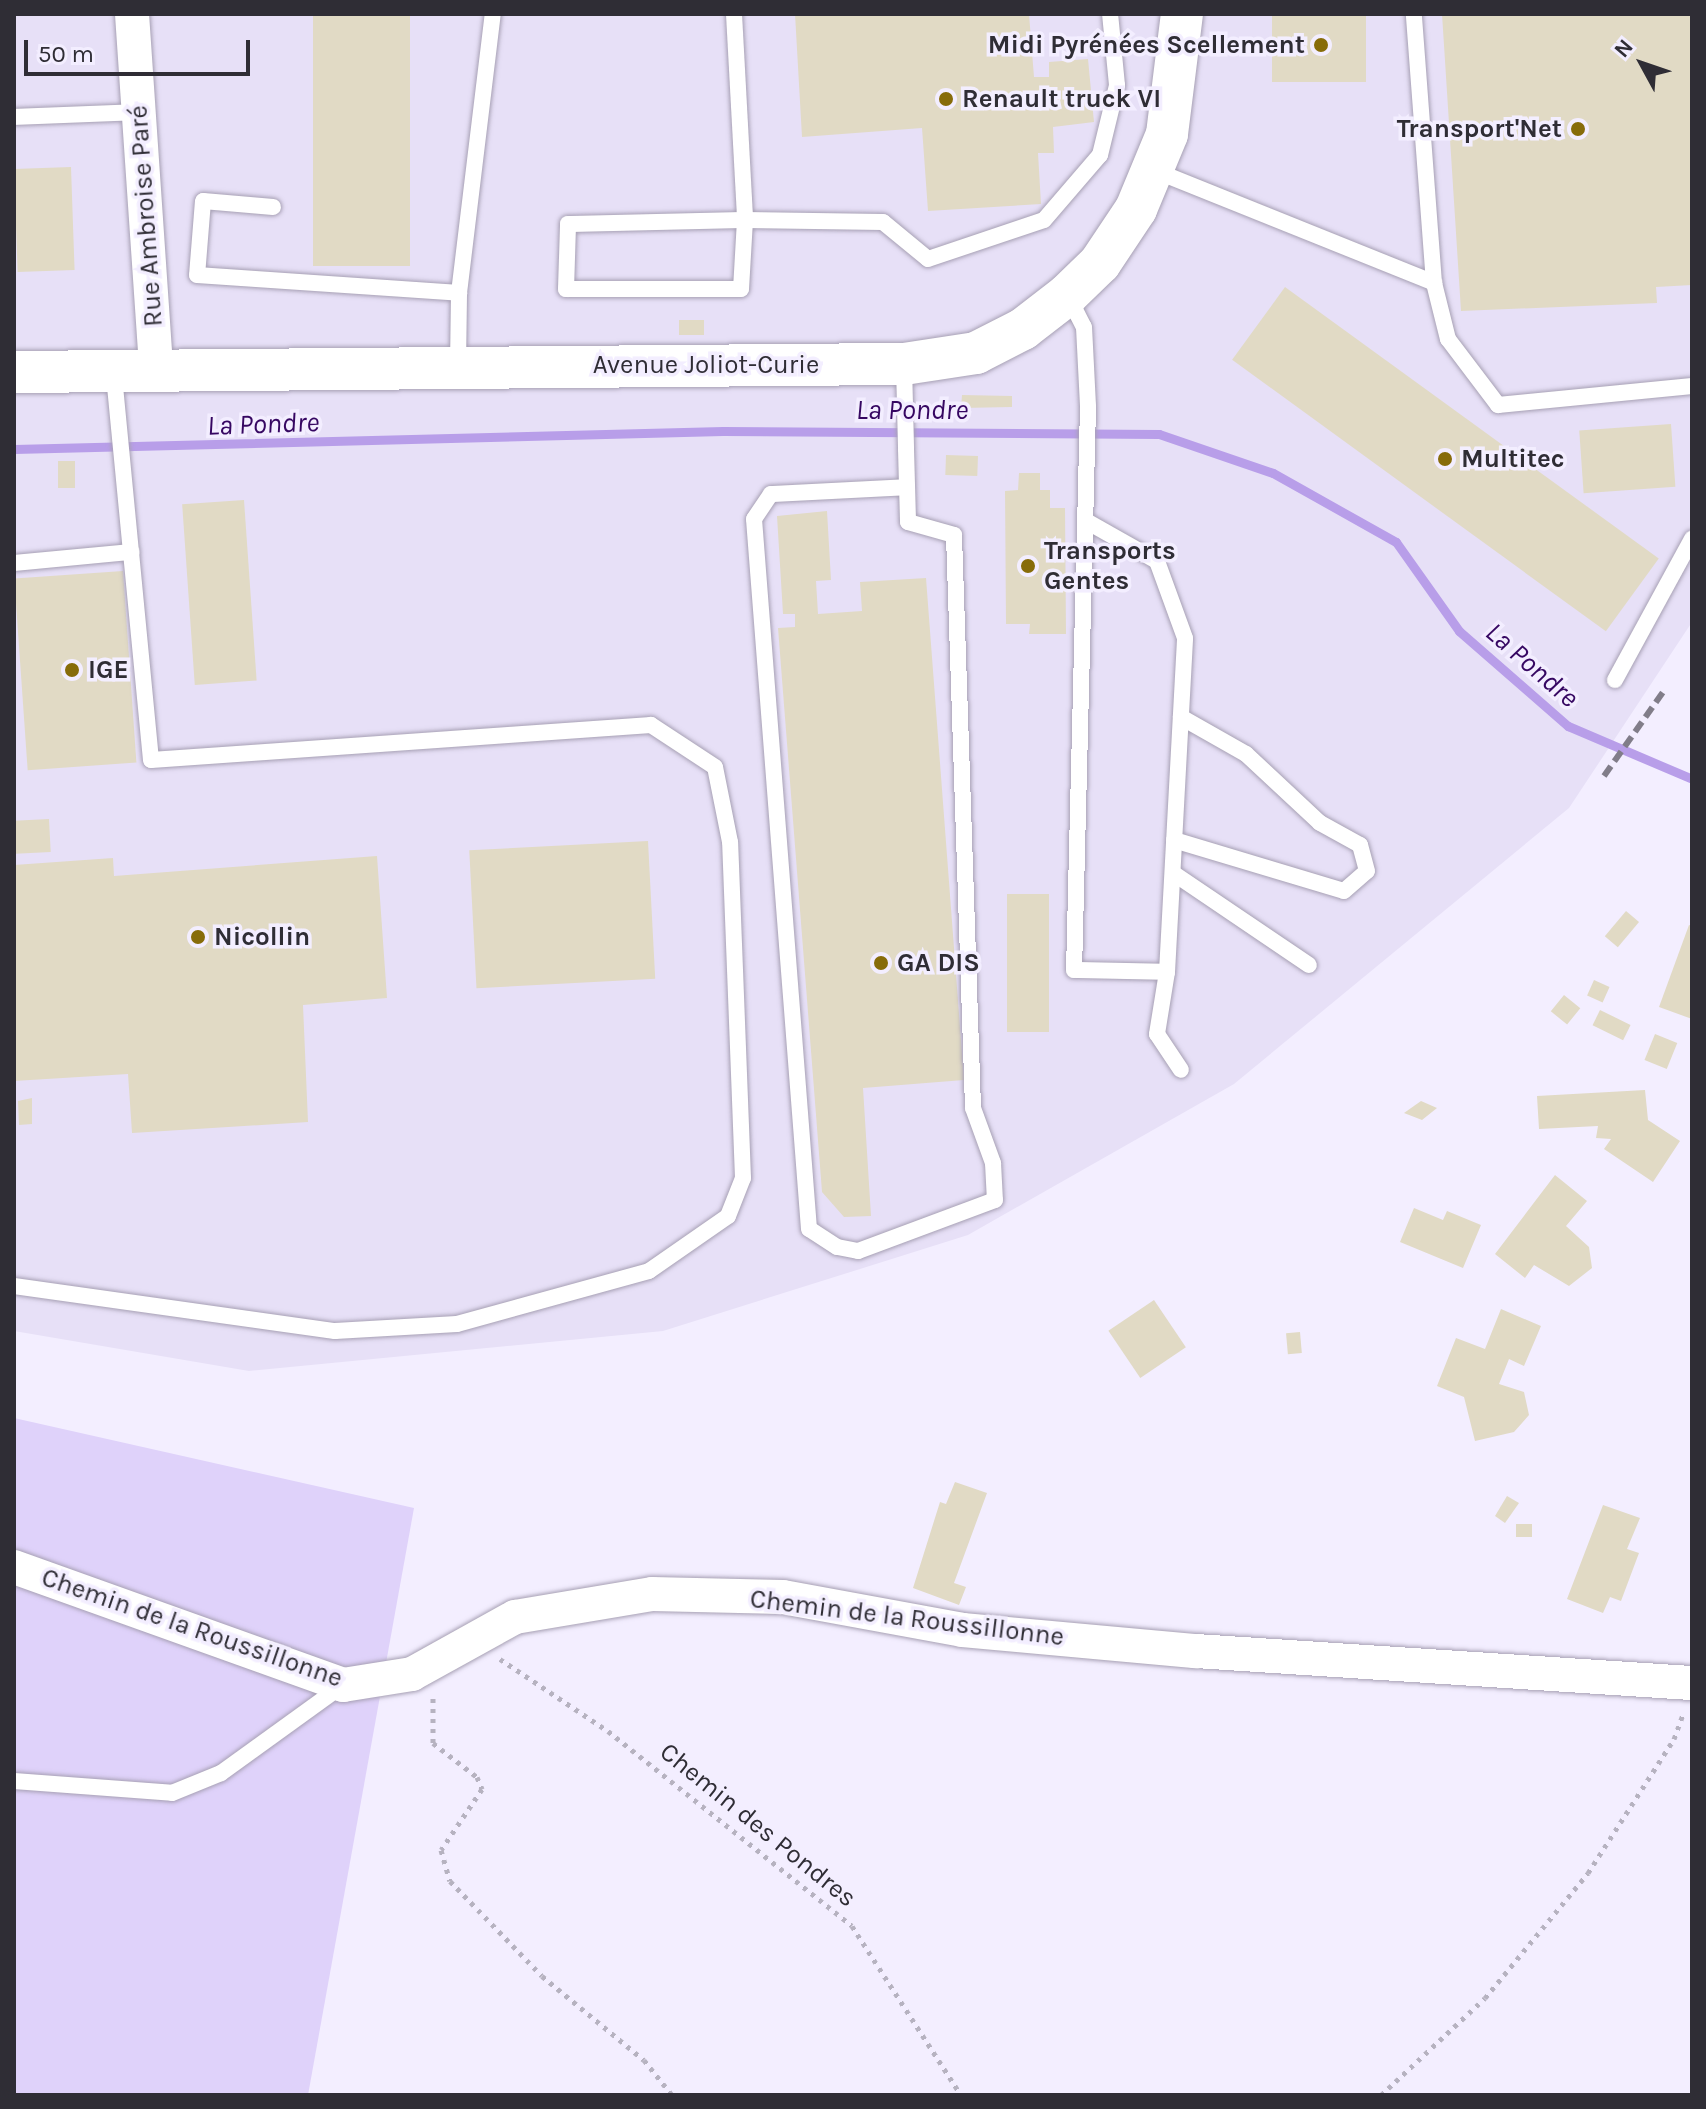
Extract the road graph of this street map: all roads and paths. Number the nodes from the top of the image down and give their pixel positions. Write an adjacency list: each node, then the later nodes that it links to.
1 (132, 14): 7 (street, Rue Ambroise Paré)
2 (493, 14): 13 (lane)
3 (734, 14): 11 (lane)
4 (1110, 14): 11 (lane)
5 (1182, 14): 9 (street, Avenue Joliot-Curie)
6 (1414, 14): 12 (lane)
7 (139, 112): 8 (lane); 16 (street, Rue Ambroise Paré)
8 (14, 117)
9 (1156, 171): 12 (lane); 14 (street, Avenue Joliot-Curie)
10 (273, 207): 13 (lane)
11 (745, 220): 11 (lane)
12 (1434, 283): 20 (lane)
13 (459, 293): 15 (lane)
14 (1067, 295): 19 (street, Avenue Joliot-Curie); 22 (lane)
15 (458, 368): 16 (street, Avenue Joliot-Curie); 19 (street, Avenue Joliot-Curie)
16 (156, 370): 17 (street, Avenue Joliot-Curie)
17 (114, 371): 18 (street, Avenue Joliot-Curie); 24 (lane)
18 (14, 372)
19 (904, 382): 21 (lane)
20 (1692, 386)
21 (907, 487): 21 (lane)
22 (1086, 521): 27 (lane); 31 (lane)
23 (1692, 539): 26 (lane)
24 (131, 552): 25 (lane); 33 (lane)
25 (14, 563)
26 (1615, 680)
27 (1181, 717): 28 (lane); 28 (lane)
28 (1174, 840): 29 (lane)
29 (1173, 873): 30 (lane); 31 (lane)
30 (1309, 965)
31 (1167, 972): 32 (lane)
32 (1181, 1070)
33 (14, 1286)
34 (14, 1567): 37 (street, Chemin de la Roussillonne)
35 (473, 1641): 36 (street, Chemin de la Roussillonne); 38 (street, Chemin de la Roussillonne); 41 (path, Chemin des Pondres)
36 (438, 1660): 37 (street, Chemin de la Roussillonne); 40 (path)
37 (343, 1685): 39 (lane)
38 (1690, 1692): 42 (path)
39 (14, 1781)
40 (672, 2095)
41 (961, 2095)
42 (1381, 2095)

